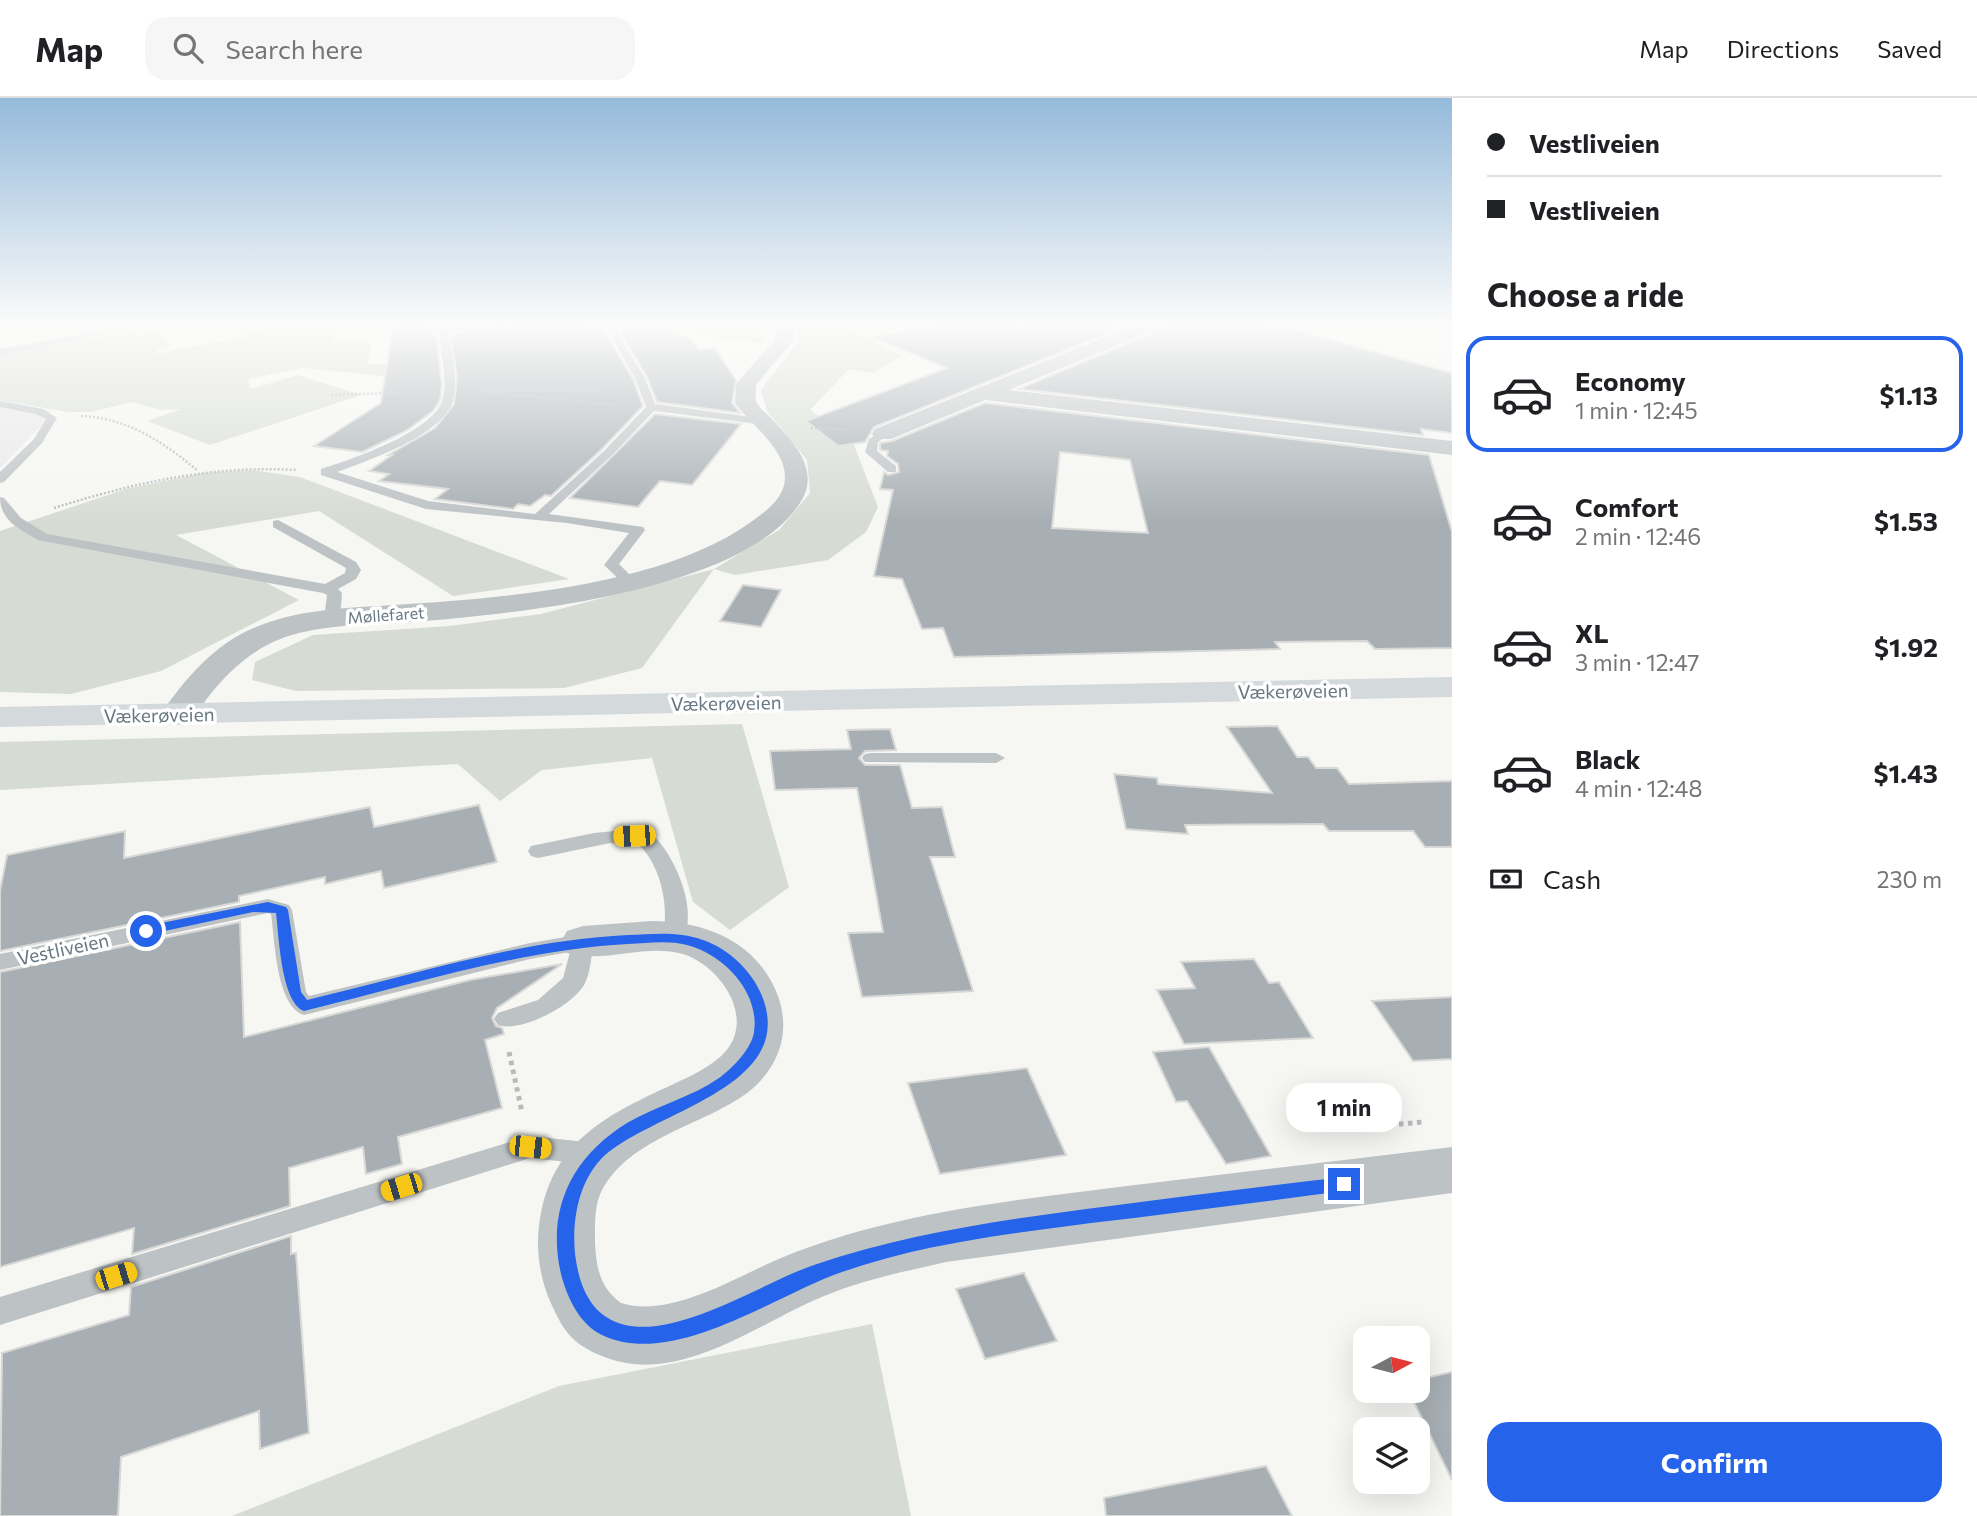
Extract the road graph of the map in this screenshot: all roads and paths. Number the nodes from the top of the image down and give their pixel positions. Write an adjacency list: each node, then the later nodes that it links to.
1 (447, 391): 16 (lane)
2 (480, 391): 8 (path)
3 (645, 391): 9 (lane)
4 (746, 391): 11 (street, Møllefaret)
5 (986, 391): 6 (street)
6 (981, 393): 12 (street); 13 (street)
7 (0, 404): 10 (lane)
8 (624, 406)
9 (651, 407): 11 (lane); 19 (lane)
10 (52, 418): 15 (path); 17 (lane)
11 (766, 428): 12 (path); 22 (street, Møllefaret)
12 (883, 434): 14 (lane)
13 (1452, 448)
14 (892, 469)
15 (198, 470): 16 (path); 20 (path)
16 (325, 472): 19 (lane)
17 (0, 479)
18 (0, 501): 20 (lane)
19 (537, 518): 22 (lane)
20 (16, 521): 23 (lane)
21 (278, 524): 23 (lane)
22 (629, 581): 24 (street, Møllefaret)
23 (327, 589): 24 (lane)
24 (332, 619): 26 (street, Møllefaret)
25 (1452, 687): 26 (main road, Vækerøveien)
26 (177, 715): 27 (main road, Vækerøveien)
27 (0, 717)
28 (871, 758): 29 (lane)
29 (996, 758)
30 (538, 850): 31 (lane)
31 (674, 937): 32 (street, Vestliveien); 36 (street, Vestliveien)
32 (583, 942): 33 (lane, Vestliveien); 34 (lane)
33 (0, 962)
34 (506, 1019): 35 (path)
35 (530, 1147): 36 (lane); 38 (lane)
36 (596, 1154): 37 (street, Vestliveien)
37 (1452, 1170)
38 (0, 1311)

